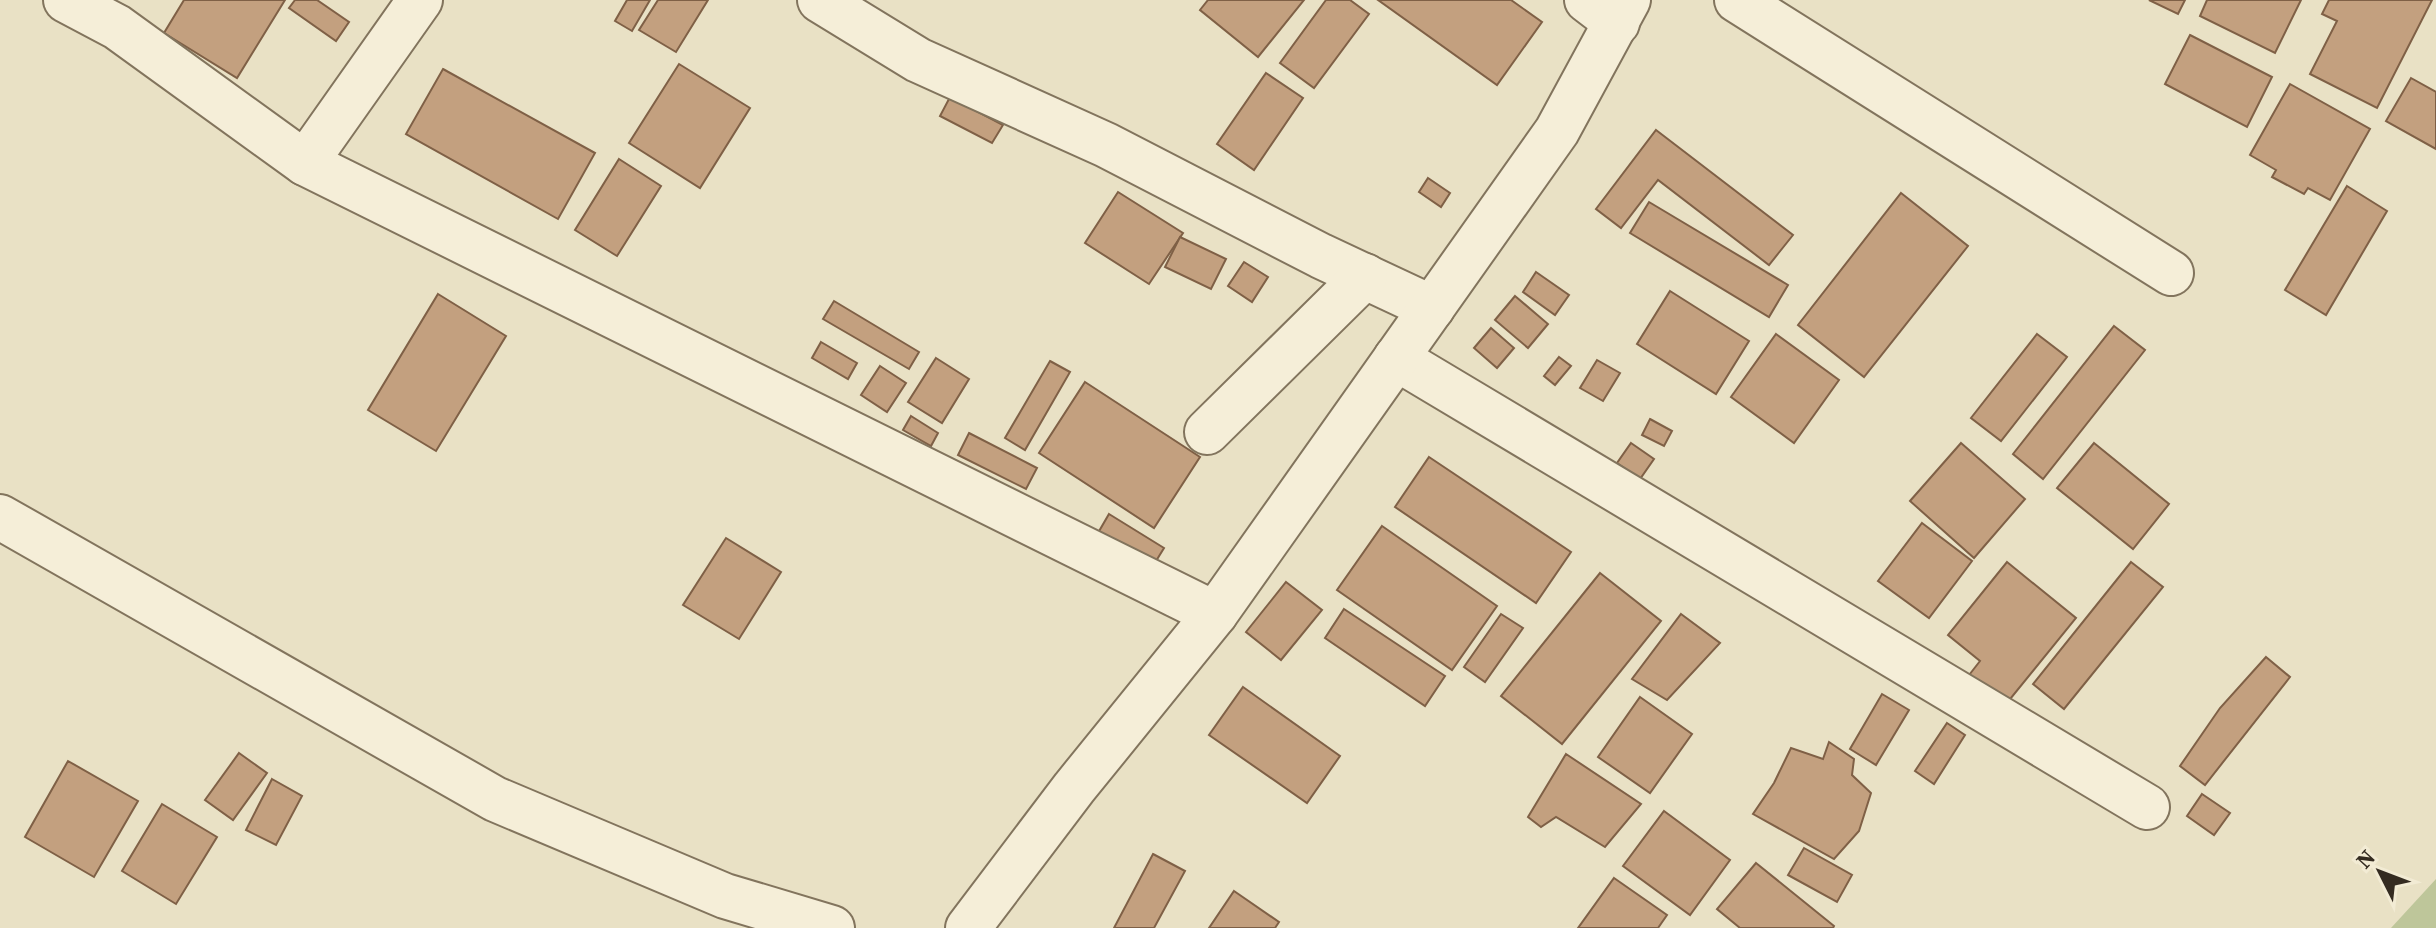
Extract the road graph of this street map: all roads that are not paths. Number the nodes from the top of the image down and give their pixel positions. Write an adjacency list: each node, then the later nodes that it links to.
1 (66, 0): 6 (street)
2 (420, 0): 6 (street)
3 (820, 0): 8 (street)
4 (1737, 0): 7 (street)
5 (1610, 8): 9 (street)
6 (305, 163): 13 (street)
7 (2171, 273)
8 (1365, 276): 9 (street); 11 (street)
9 (1432, 308): 10 (street)
10 (1396, 358): 13 (street); 14 (street)
11 (1207, 432)
12 (0, 517): 15 (street)
13 (1215, 614): 16 (street)
14 (2147, 807)
15 (832, 928)
16 (968, 928)

